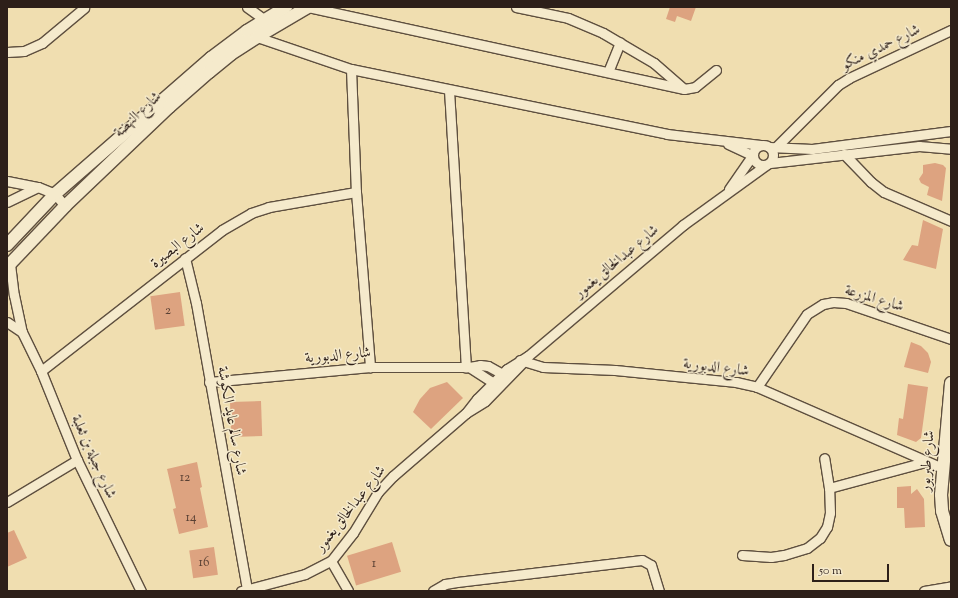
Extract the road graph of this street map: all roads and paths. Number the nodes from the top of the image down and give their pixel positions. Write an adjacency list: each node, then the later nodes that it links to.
1 (248, 7): 6 (street)
2 (286, 7): 6 (street, شارع النهضة)
3 (308, 7): 8 (street, شارع النهضة); 13 (street)
4 (516, 7): 9 (street)
5 (84, 8): 10 (street)
6 (266, 20): 28 (street, شارع النهضة)
7 (951, 30): 19 (street, شارع حمدي منكو)
8 (257, 37): 11 (street); 30 (street, شارع النهضة)
9 (620, 42): 13 (street); 14 (street)
10 (7, 52)
11 (351, 69): 15 (street); 26 (street)
12 (716, 70): 14 (street)
13 (608, 72): 14 (street)
14 (684, 89)
15 (449, 90): 17 (street); 40 (street)
16 (951, 131): 19 (street)
17 (723, 142): 18 (street); 22 (street)
18 (760, 145): 19 (street); 22 (street)
19 (772, 147): 23 (street)
20 (951, 149): 21 (street)
21 (844, 154): 23 (street); 31 (street)
22 (752, 156): 23 (street); 27 (street, شارع عبدالخالق يغمور)
23 (768, 164): 27 (street, شارع عبدالخالق يغمور)
24 (7, 181): 25 (street)
25 (38, 186): 28 (street); 29 (street)
26 (356, 192): 33 (street, شارع البصيرة); 39 (street)
27 (726, 193): 38 (street, شارع عبدالخالق يغمور)
28 (55, 194): 30 (street); 32 (street, شارع النهضة)
29 (7, 202)
30 (65, 206): 34 (street, شارع النهضة)
31 (951, 221)
32 (7, 245)
33 (185, 258): 41 (street, شارع البصيرة); 43 (street, شارع سالم عايد الكوشة)
34 (8, 266): 36 (street, شارع جبلة بن ثعلبة)
35 (7, 322): 36 (street)
36 (22, 332): 41 (street, شارع جبلة بن ثعلبة)
37 (951, 339): 46 (street, شارع المزرعة)
38 (524, 360): 42 (street, شارع عبدالخالق يغمور); 46 (street, شارع الدبورية)
39 (370, 367): 40 (street, شارع الدبورية); 43 (street, شارع الدبورية)
40 (468, 367): 42 (street, شارع الدبورية); 45 (street)
41 (41, 371): 48 (street, شارع جبلة بن ثعلبة)
42 (506, 376): 45 (street, شارع عبدالخالق يغمور)
43 (210, 382): 57 (street, شارع سالم عايد الكوشة)
44 (951, 383): 50 (street, شارع طبربور)
45 (497, 385): 55 (street, شارع عبدالخالق يغمور)
46 (757, 387): 49 (street, شارع الدبورية)
47 (824, 458): 51 (street)
48 (77, 460): 52 (street); 58 (street, شارع جبلة بن ثعلبة)
49 (925, 462): 50 (street, شارع الدبورية); 51 (street)
50 (942, 468): 53 (street, شارع طبربور)
51 (829, 488): 54 (street)
52 (7, 502)
53 (951, 539)
54 (742, 555)
55 (331, 561): 57 (street, شارع عبدالخالق يغمور); 59 (street)
56 (951, 586): 62 (street)
57 (244, 590)
58 (141, 591)
59 (348, 591)
60 (433, 591): 61 (street)
61 (659, 591)
62 (924, 591)

